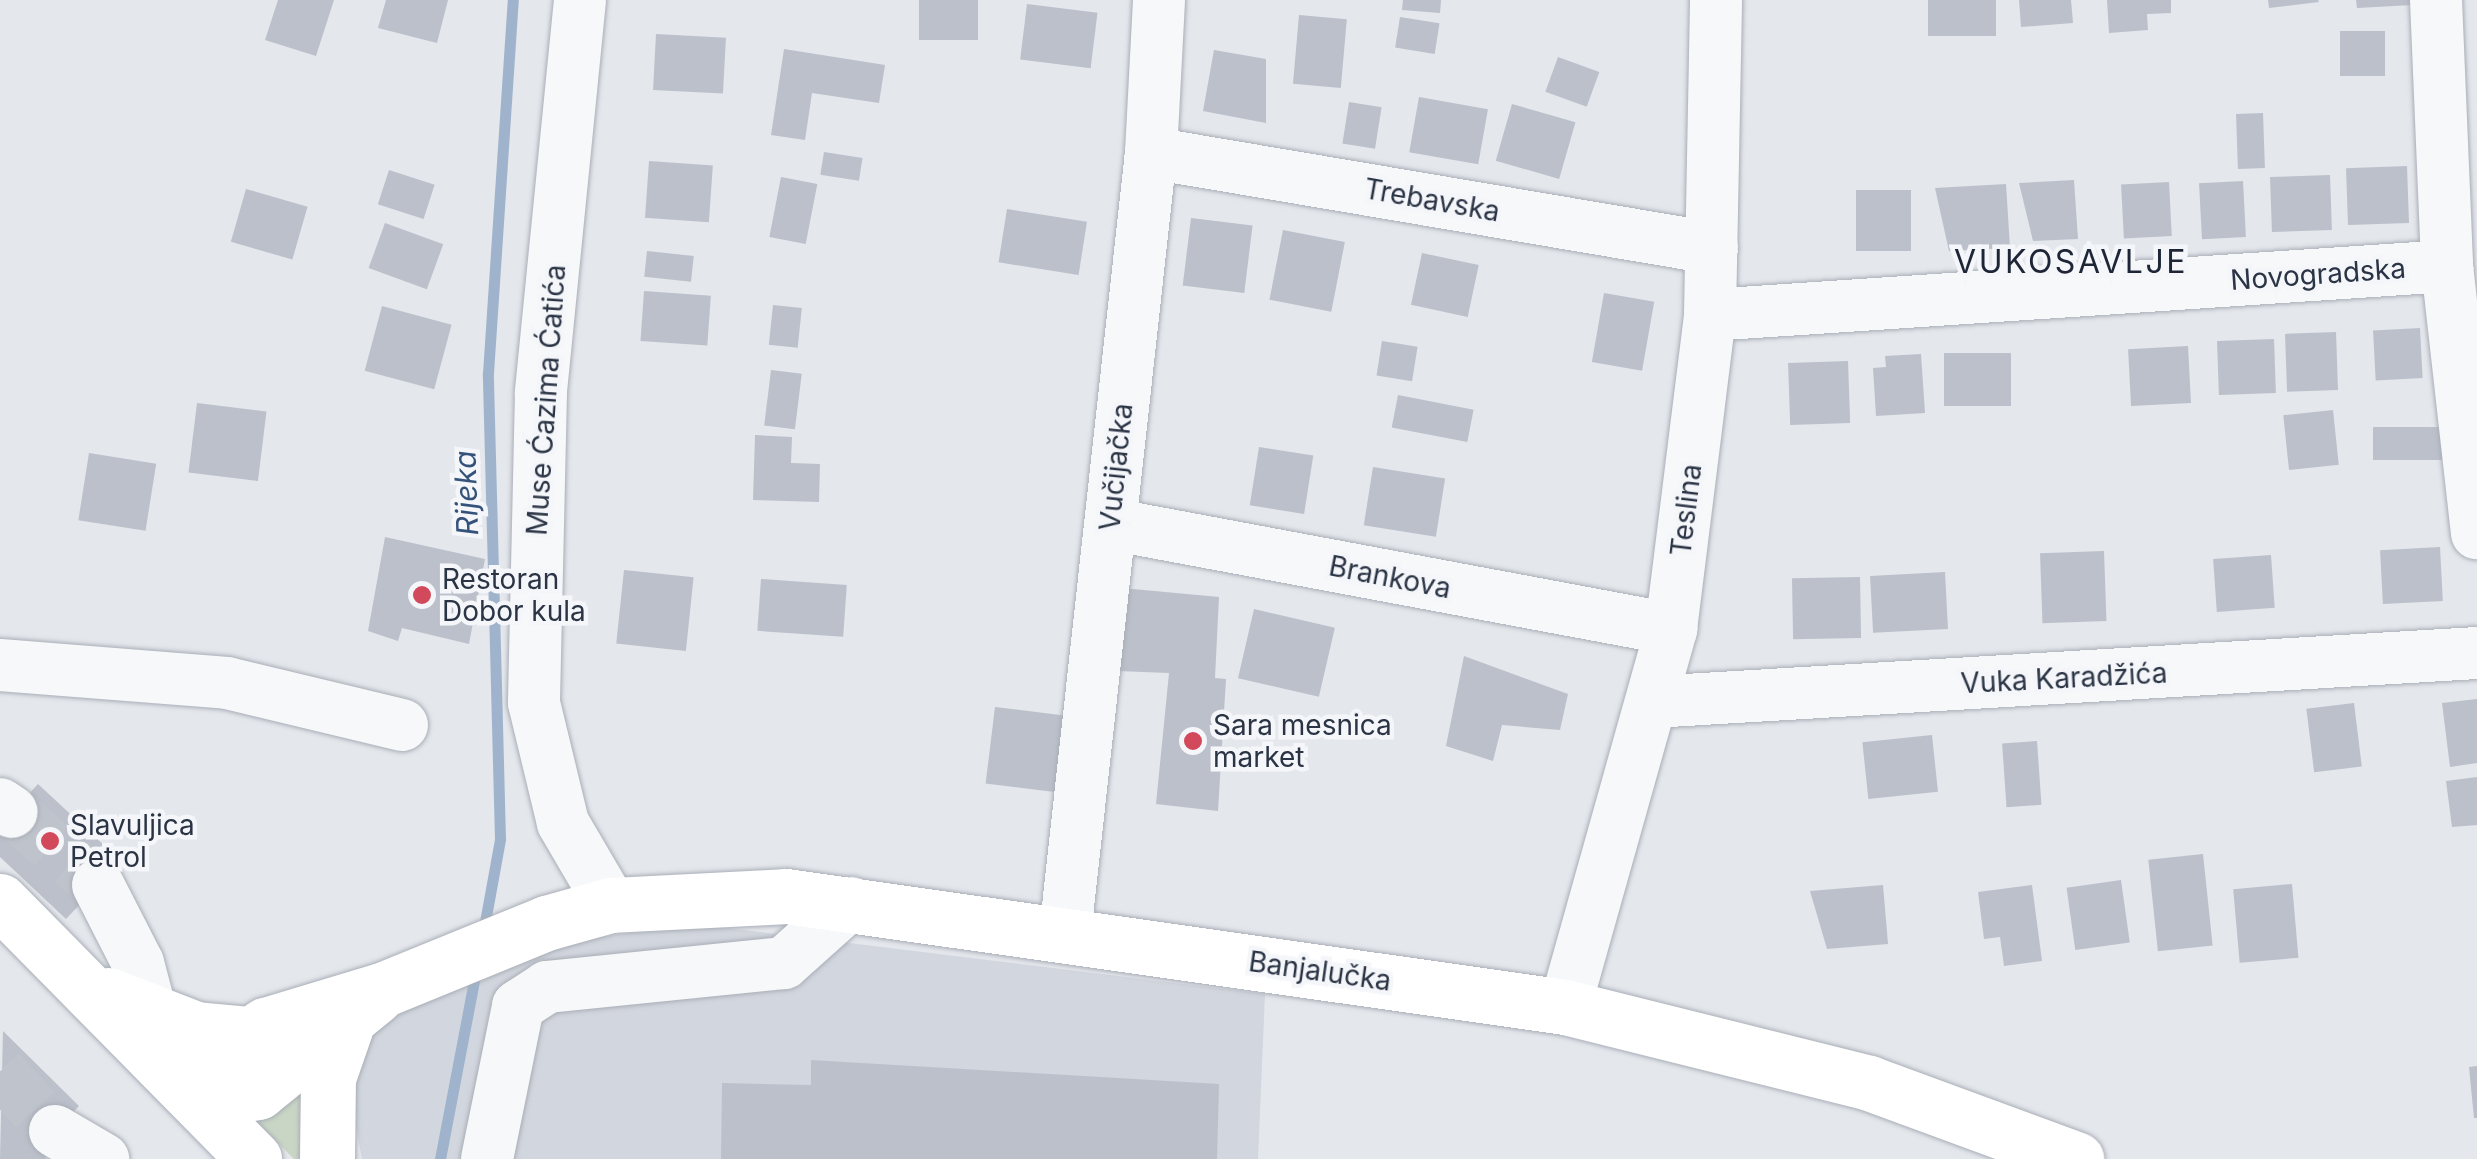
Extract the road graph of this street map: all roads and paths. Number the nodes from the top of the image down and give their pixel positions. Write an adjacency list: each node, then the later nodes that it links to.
1 (580, 0): 19 (street, Muse Ćazima Ćatića)
2 (1160, 0): 5 (street, Vučijačka)
3 (1716, 0): 6 (street, Teslina)
4 (2436, 0): 7 (street)
5 (1152, 153): 6 (street, Trebavska); 9 (street, Vučijačka)
6 (1712, 248): 8 (street, Teslina)
7 (2447, 266): 8 (street, Novogradska); 10 (street)
8 (1710, 315): 11 (street, Teslina)
9 (1110, 524): 11 (street, Brankova); 20 (street, Vučijačka)
10 (2477, 533)
11 (1671, 629): 14 (street, Teslina)
12 (2477, 653): 14 (street, Vuka Karadžića)
13 (0, 665): 15 (street)
14 (1652, 702): 22 (street, Teslina)
15 (402, 725)
16 (98, 884): 24 (street)
17 (0, 902): 24 (main road)
18 (851, 903): 19 (main road, Banjalučka); 20 (main road, Banjalučka); 30 (street)
19 (611, 905): 21 (main road, Banjalučka)
20 (1065, 934): 22 (main road, Banjalučka)
21 (375, 999): 23 (main road); 25 (main road); 29 (main road)
22 (1565, 1007): 31 (main road, Banjalučka)
23 (248, 1034): 24 (main road); 25 (main road)
24 (159, 1039): 25 (main road)
25 (201, 1102): 28 (main road)
26 (55, 1130): 27 (street)
27 (103, 1159)
28 (254, 1159)
29 (327, 1159)
30 (487, 1159)
31 (2076, 1159)

